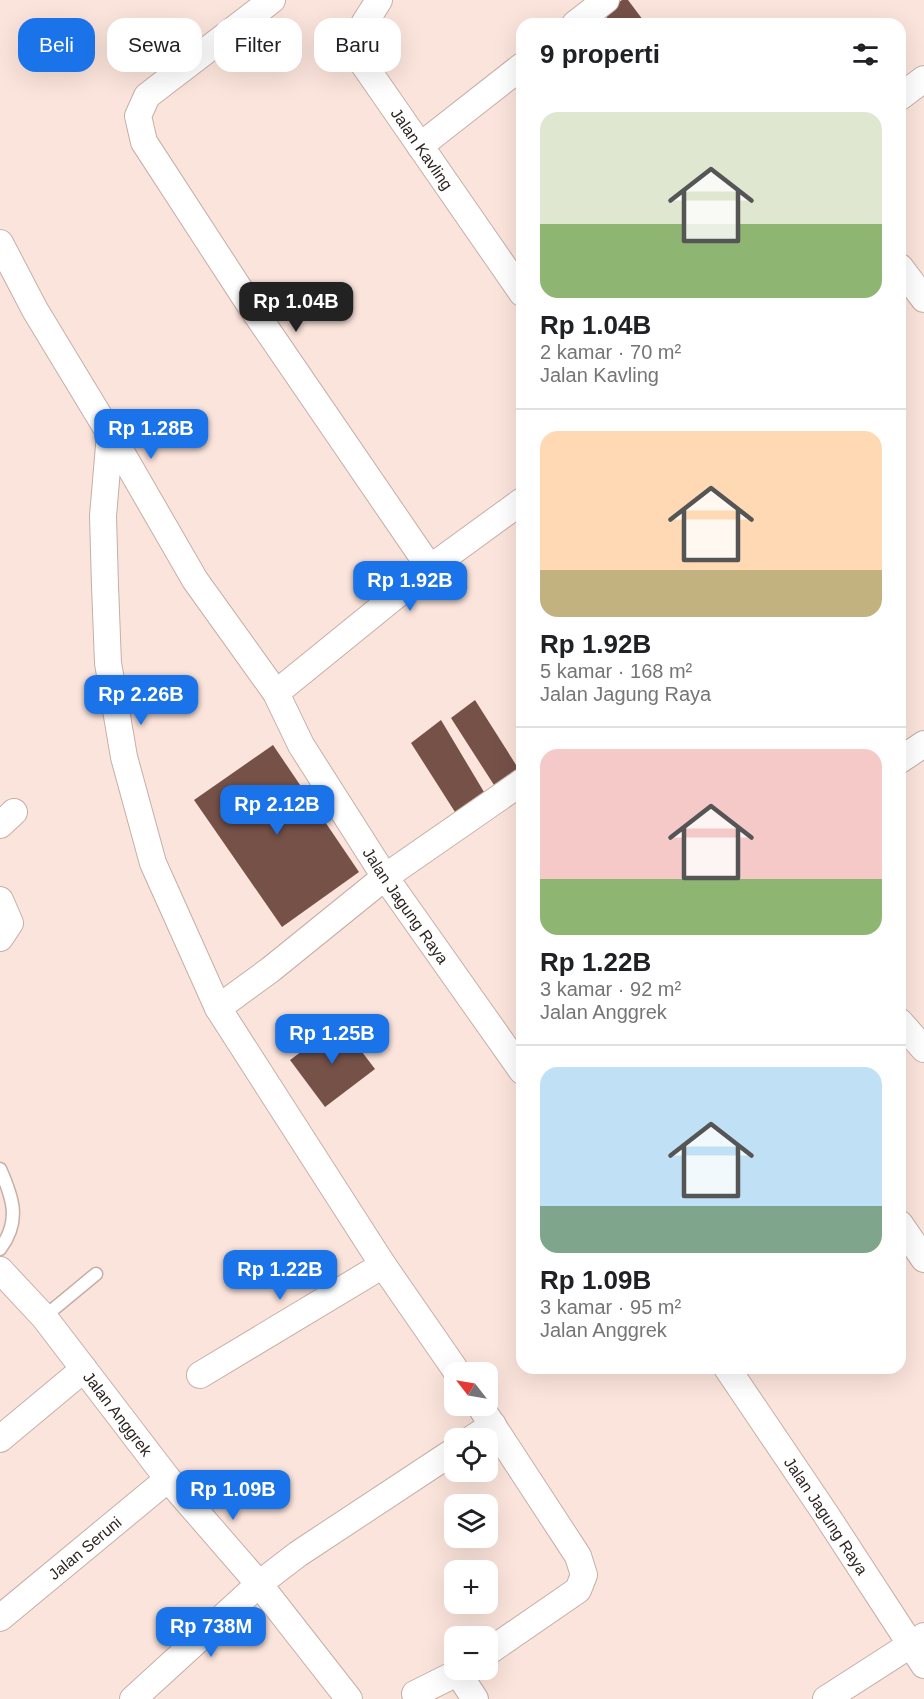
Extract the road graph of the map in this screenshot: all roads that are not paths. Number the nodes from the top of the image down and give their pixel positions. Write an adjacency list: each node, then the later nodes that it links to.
1 (273, 0): 15 (street)
2 (379, 0): 8 (street, Jalan Kavling)
3 (606, 0): 4 (street)
4 (584, 18)
5 (516, 71): 8 (street)
6 (924, 79): 7 (street)
7 (906, 92)
8 (420, 146): 11 (street, Jalan Kavling)
9 (0, 243): 13 (street, Jalan Jagung Raya)
10 (906, 275): 12 (street)
11 (516, 283)
12 (924, 299)
13 (110, 434): 16 (street, Jalan Jagung Raya); 23 (street)
14 (516, 505): 15 (street)
15 (430, 568): 16 (street)
16 (276, 693): 20 (street, Jalan Jagung Raya)
17 (924, 744): 18 (street)
18 (906, 756)
19 (516, 786): 20 (street)
20 (385, 877): 23 (street); 26 (street, Jalan Jagung Raya)
21 (0, 900): 22 (street)
22 (5, 931)
23 (218, 1008): 31 (street)
24 (906, 1029): 25 (street)
25 (924, 1049)
26 (516, 1063)
27 (0, 1169): 29 (lane)
28 (906, 1233): 30 (street)
29 (0, 1249)
30 (924, 1259)
31 (383, 1265): 35 (street); 38 (street)
32 (0, 1270): 34 (street, Jalan Anggrek)
33 (96, 1274): 34 (lane)
34 (44, 1317): 36 (street, Jalan Anggrek)
35 (450, 1362)
36 (84, 1369): 40 (street); 42 (street, Jalan Anggrek)
37 (731, 1374): 46 (street, Jalan Jagung Raya)
38 (200, 1375)
39 (482, 1423): 45 (street)
40 (0, 1439)
41 (444, 1457): 43 (street)
42 (168, 1479): 43 (street, Jalan Anggrek); 44 (street, Jalan Seruni)
43 (259, 1584): 50 (street); 51 (street, Jalan Anggrek)
44 (0, 1618)
45 (498, 1645)
46 (920, 1648): 53 (street)
47 (444, 1679): 49 (street)
48 (465, 1680): 52 (street)
49 (415, 1694)
50 (133, 1699)
51 (349, 1699)
52 (475, 1699)
53 (826, 1699)

